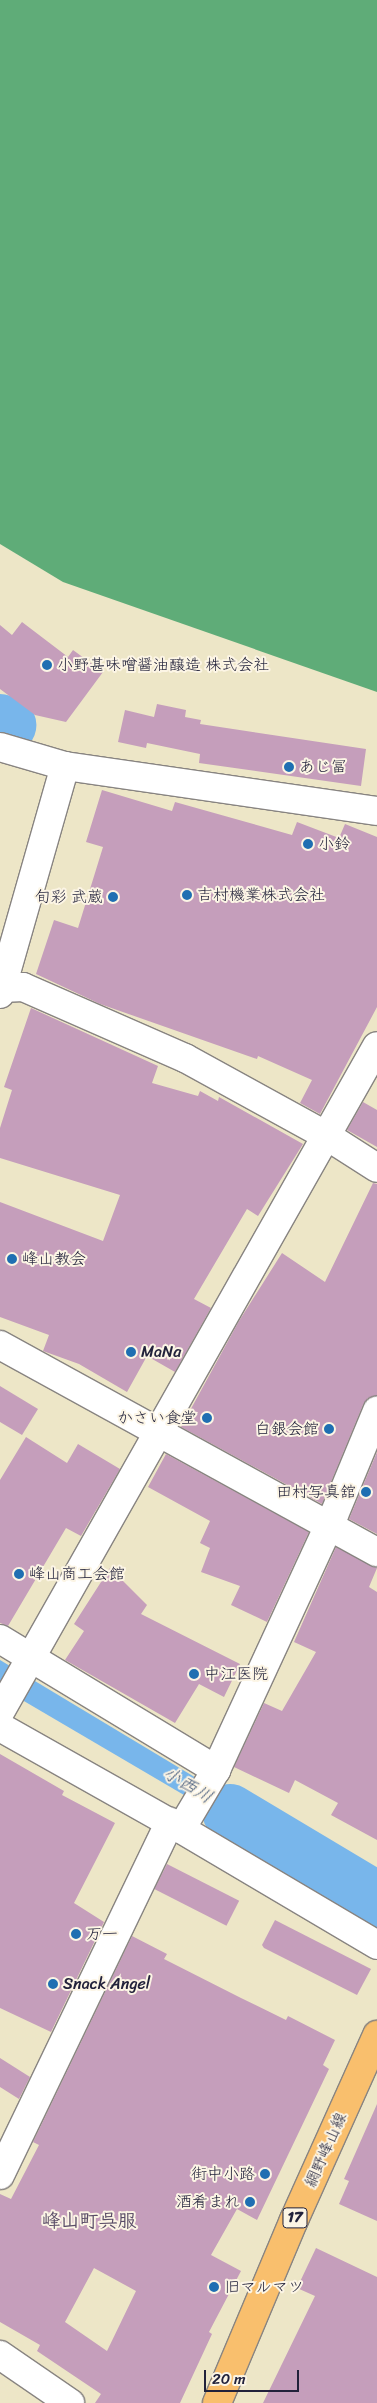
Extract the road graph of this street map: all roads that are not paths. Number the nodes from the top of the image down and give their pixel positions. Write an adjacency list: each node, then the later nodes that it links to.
1 (0, 747): 2 (street)
2 (65, 766): 3 (street); 4 (street)
3 (377, 811)
4 (1, 991): 6 (street)
5 (377, 1046): 6 (street)
6 (327, 1136): 7 (street); 10 (street)
7 (377, 1168)
8 (0, 1345): 10 (street)
9 (377, 1411): 11 (street)
10 (158, 1433): 11 (street); 14 (street)
11 (328, 1524): 12 (street); 16 (street)
12 (377, 1552)
13 (0, 1639): 14 (street)
14 (28, 1660): 15 (street); 16 (street)
15 (2, 1714): 17 (street)
16 (214, 1773): 17 (street)
17 (180, 1821): 18 (street); 20 (street)
18 (377, 1945)
19 (377, 2035): 23 (main road, 網野峰山線 / 17)
20 (0, 2175)
21 (0, 2355): 22 (street)
22 (70, 2403)
23 (217, 2403)

